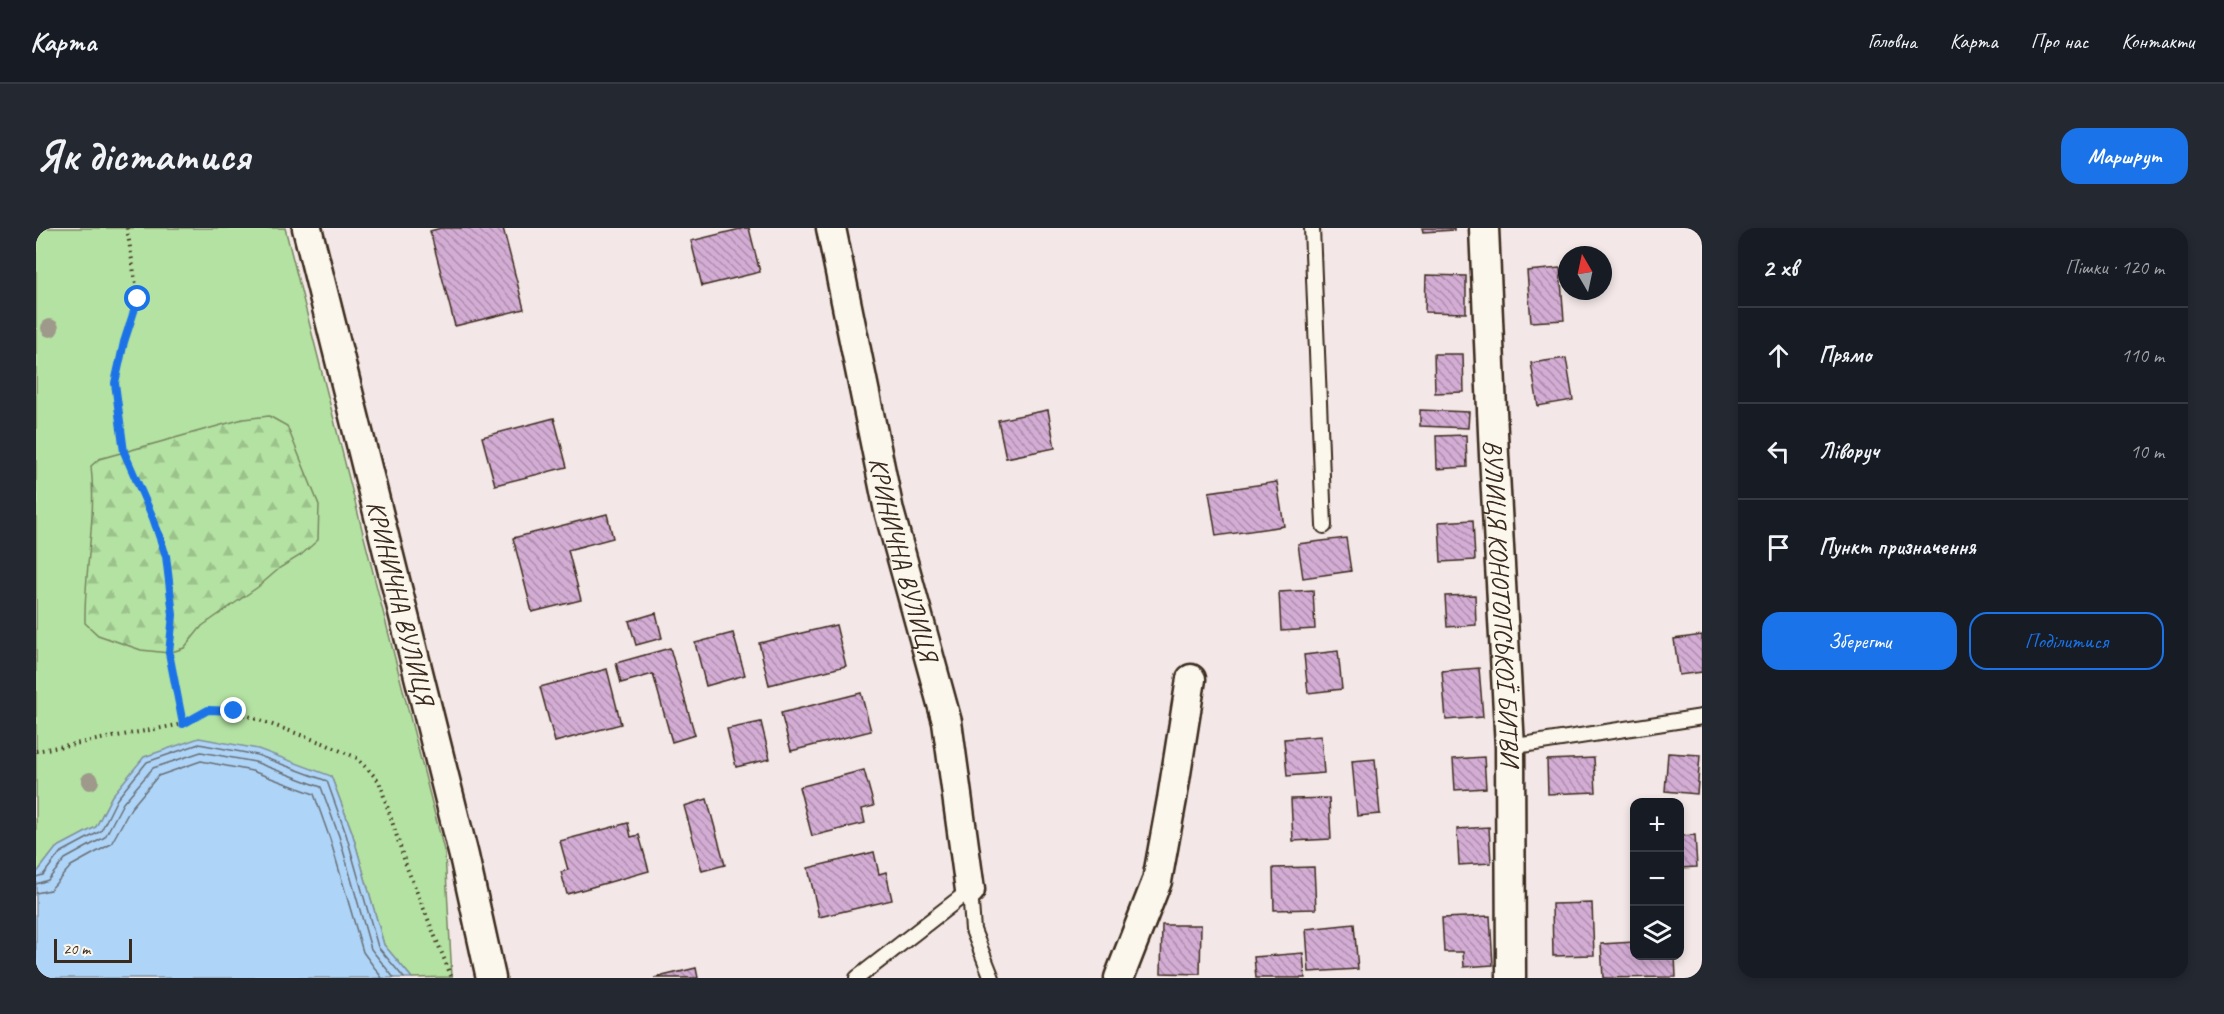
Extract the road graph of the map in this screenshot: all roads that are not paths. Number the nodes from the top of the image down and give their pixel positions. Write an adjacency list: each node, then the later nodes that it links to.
1 (307, 228): 10 (street, КРИНИЧНА ВУЛИЦЯ)
2 (831, 228): 9 (street, КРИНИЧНА ВУЛИЦЯ)
3 (1312, 228): 5 (lane)
4 (1484, 228): 8 (street, ВУЛИЦЯ КОНОТОПСЬКОЇ БИТВИ)
5 (1324, 526)
6 (1191, 679): 13 (street)
7 (1702, 717): 8 (lane)
8 (1510, 747): 14 (street, ВУЛИЦЯ КОНОТОПСЬКОЇ БИТВИ)
9 (970, 890): 11 (lane); 12 (lane)
10 (491, 978)
11 (857, 978)
12 (992, 978)
13 (1119, 978)
14 (1511, 978)

